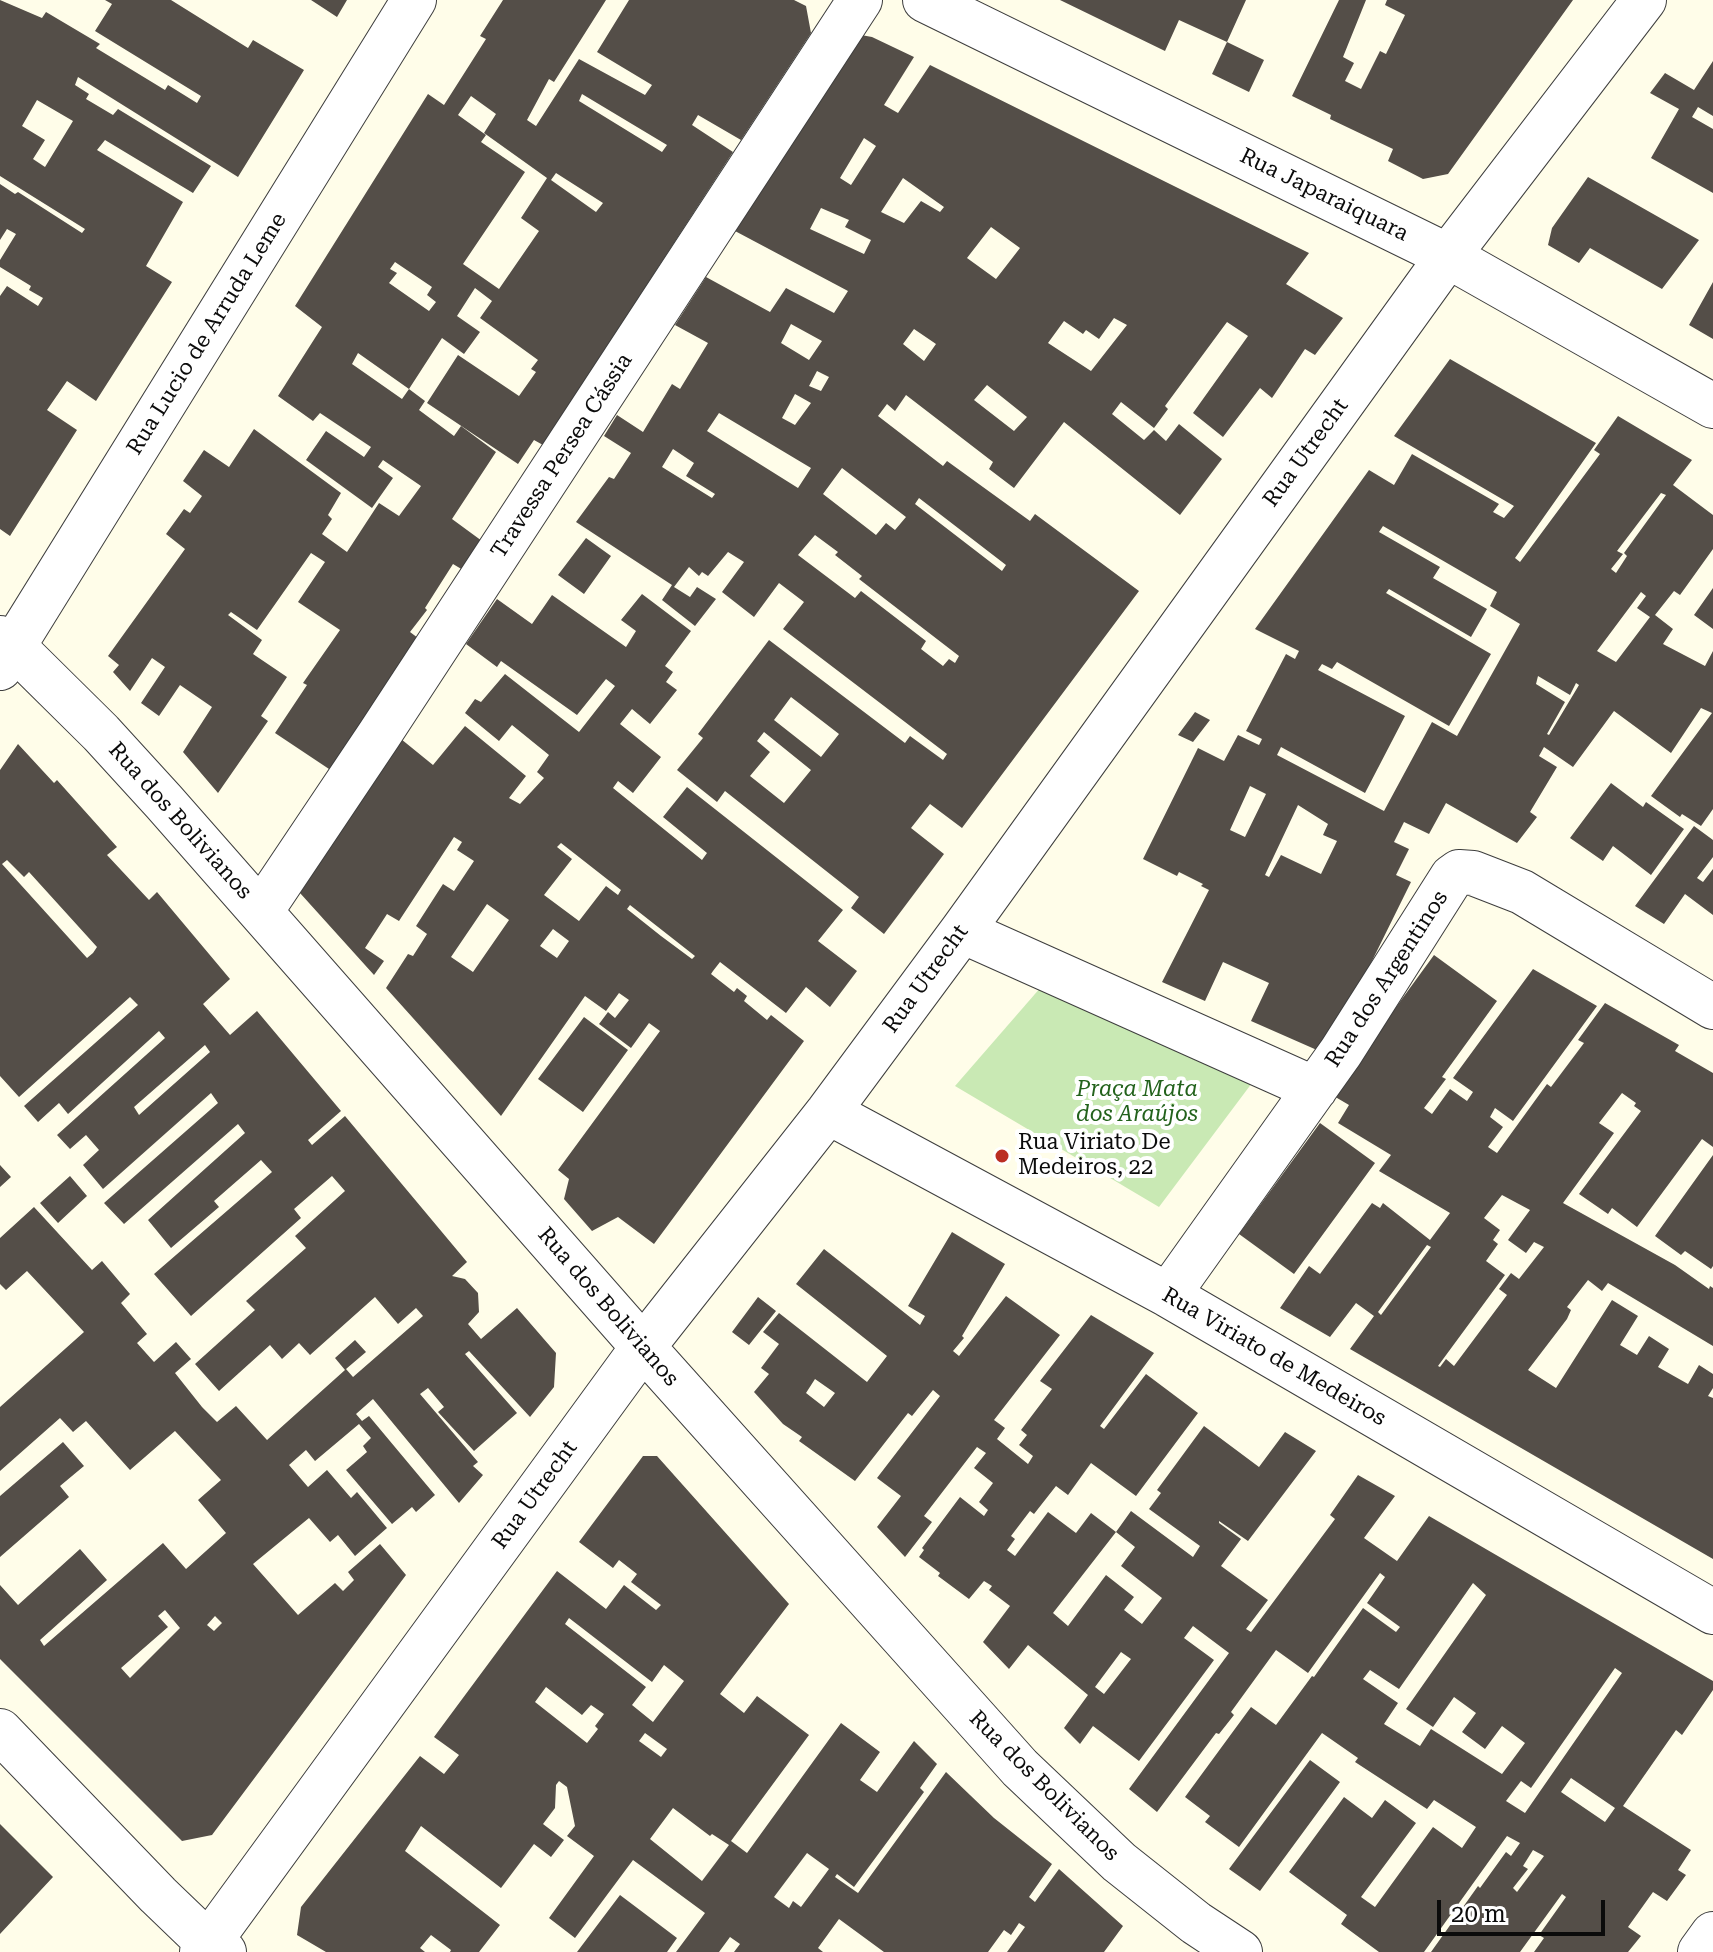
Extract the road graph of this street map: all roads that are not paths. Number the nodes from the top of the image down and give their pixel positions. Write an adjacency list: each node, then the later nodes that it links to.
1 (414, 0): 7 (street, Rua Lucio de Arruda Leme)
2 (860, 0): 8 (street, Travessa Persea Cássia)
3 (925, 0): 5 (street, Rua Japaraiquara)
4 (1644, 0): 5 (street, Rua Utrecht)
5 (1448, 256): 6 (street, Rua Japaraiquara); 9 (street, Rua Utrecht)
6 (1713, 406)
7 (5, 651): 8 (street, Rua dos Bolivianos)
8 (261, 911): 14 (street, Rua dos Bolivianos)
9 (962, 931): 11 (street); 12 (street, Rua Utrecht)
10 (1713, 1007): 11 (street, Rua dos Argentinos)
11 (1315, 1089): 13 (street)
12 (828, 1112): 13 (street, Rua Viriato de Medeiros); 14 (street, Rua Utrecht)
13 (1168, 1295): 15 (street, Rua Viriato de Medeiros)
14 (643, 1347): 18 (street, Rua Utrecht); 19 (street, Rua dos Bolivianos)
15 (1713, 1612)
16 (0, 1731): 18 (street)
17 (1713, 1934): 20 (street)
18 (211, 1949)
19 (1240, 1952)
20 (1700, 1952)

